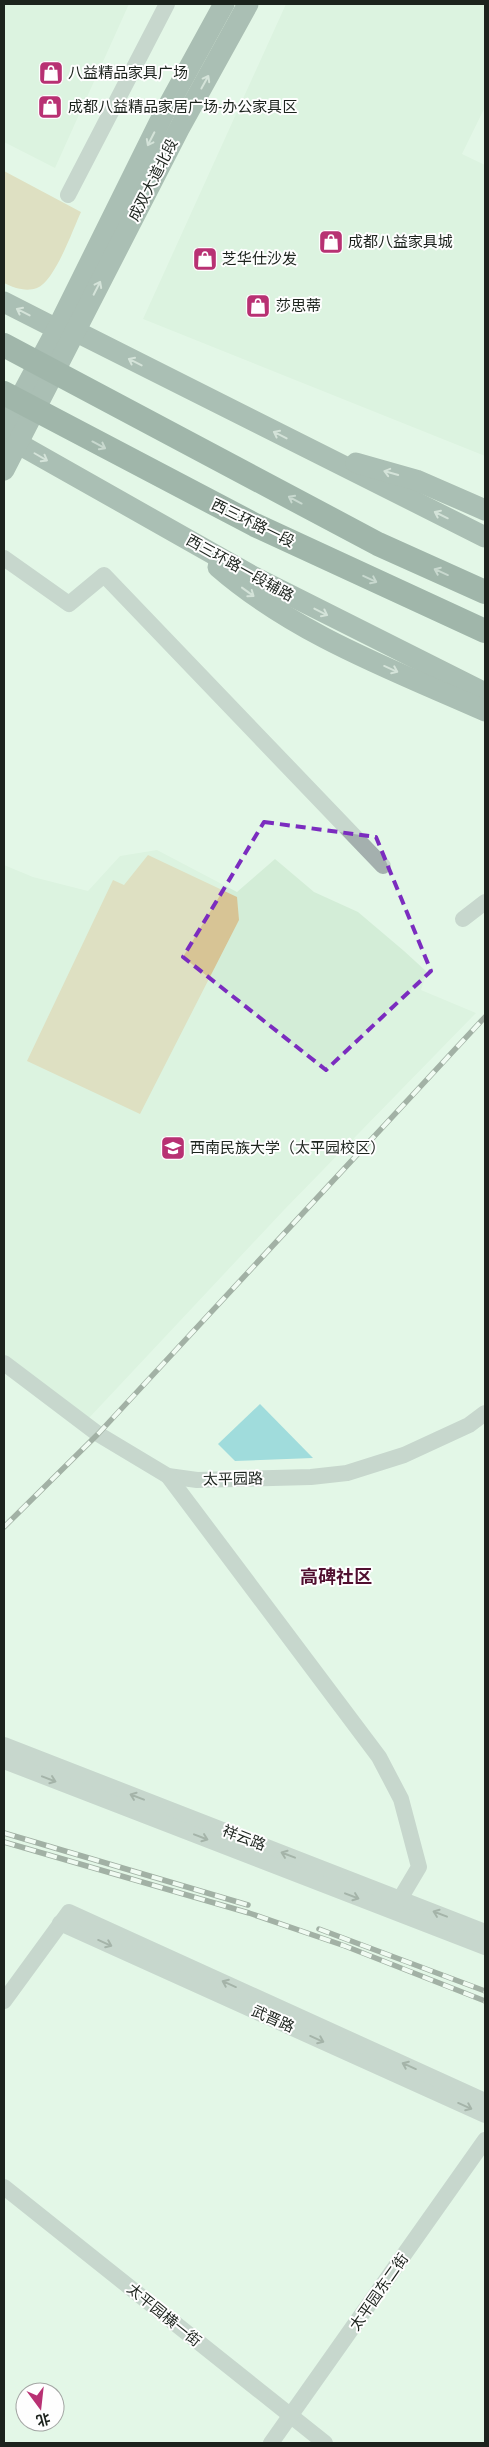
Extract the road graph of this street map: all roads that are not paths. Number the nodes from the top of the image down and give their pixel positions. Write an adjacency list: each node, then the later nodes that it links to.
1 (167, 4): 4 (street)
2 (224, 4): 6 (main road, 成双大道北段, one-way to 6)
3 (248, 4): 6 (main road, 成双大道北段, one-way to 3)
4 (68, 195)
5 (4, 302): 6 (main road, one-way to 5)
6 (66, 330): 9 (main road); 10 (main road, one-way to 6)
7 (4, 345): 16 (highway, one-way to 7)
8 (4, 393): 17 (highway, 西三环路一段, one-way to 17)
9 (7, 431): 11 (main road); 14 (main road, 西三环路一段辅路, one-way to 14)
10 (312, 451): 12 (main road, one-way to 10); 13 (main road, one-way to 10)
11 (4, 470)
12 (485, 510)
13 (485, 537)
14 (184, 538): 18 (main road, 西三环路一段辅路, one-way to 18); 19 (main road, one-way to 19)
15 (4, 558): 20 (street)
16 (485, 592)
17 (485, 631)
18 (480, 691)
19 (485, 711)
20 (384, 866)
21 (485, 902): 22 (street)
22 (463, 919)
23 (4, 1363): 25 (street, 太平园路)
24 (485, 1413): 25 (street, 太平园路)
25 (168, 1476): 28 (street)
26 (4, 1745): 28 (street, 祥云路, one-way to 26)
27 (4, 1761): 31 (street, 祥云路, one-way to 31)
28 (400, 1899): 30 (street, 祥云路, one-way to 28)
29 (65, 1917): 32 (street); 33 (street, 武晋路, one-way to 29); 34 (street, 武晋路, one-way to 34)
30 (485, 1932)
31 (485, 1947)
32 (4, 2001)
33 (485, 2101)
34 (485, 2115)
35 (485, 2140): 37 (street, 太平园东二街)
36 (4, 2187): 37 (street, 太平园横一街)
37 (291, 2416): 38 (street, 太平园东二街); 39 (street, 太平园横一街)
38 (271, 2443)
39 (325, 2443)

